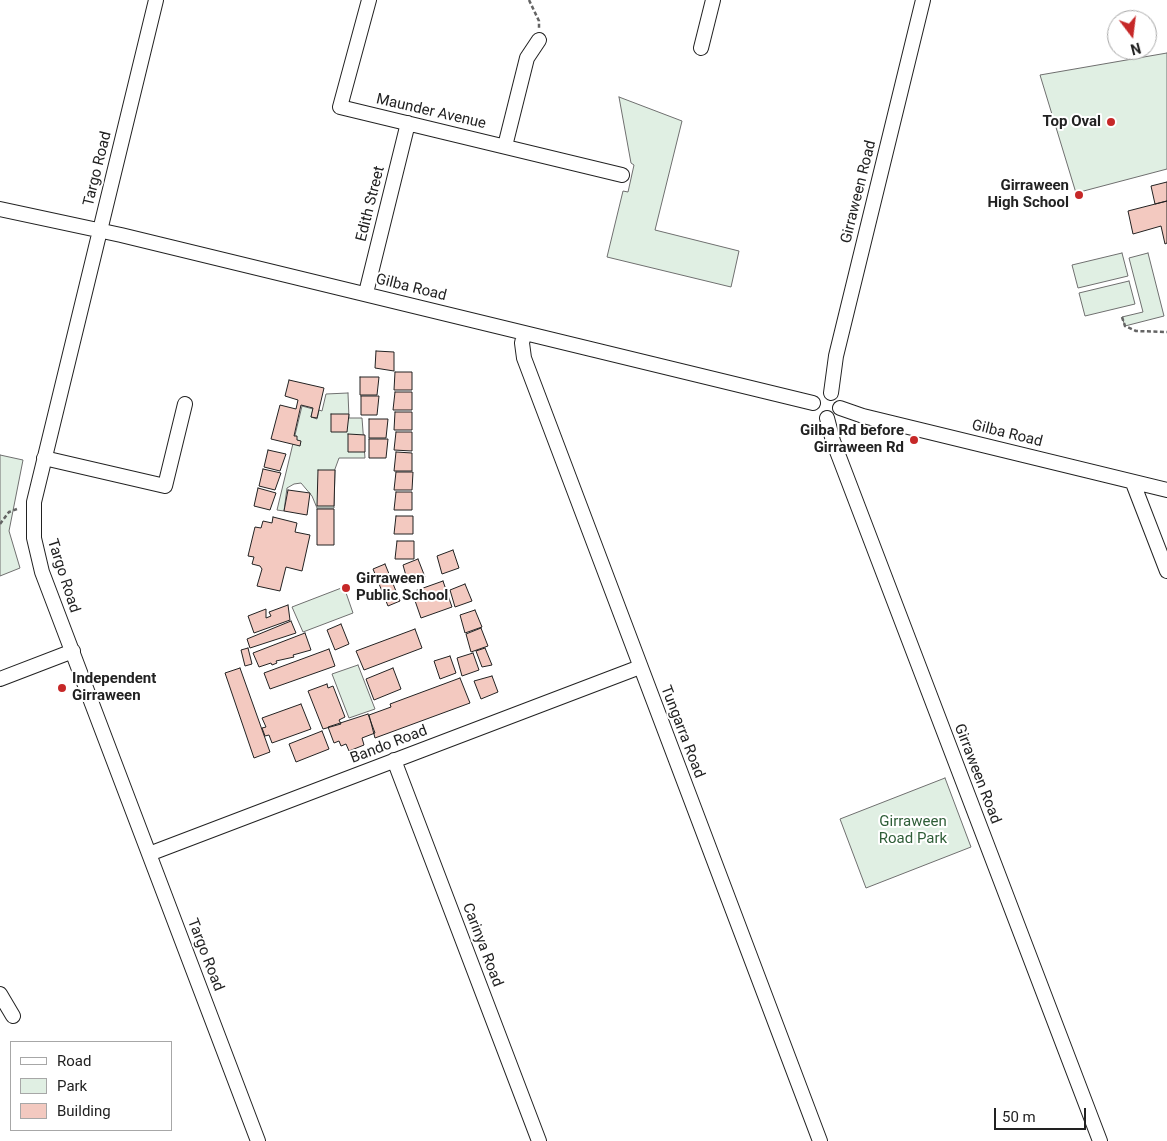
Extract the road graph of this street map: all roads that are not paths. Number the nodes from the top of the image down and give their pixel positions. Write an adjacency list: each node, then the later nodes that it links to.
1 (156, 0): 11 (street, Targo Road)
2 (369, 0): 7 (street, Maunder Avenue)
3 (712, 0): 6 (street)
4 (923, 0): 14 (street, Girraween Road)
5 (539, 40): 8 (street)
6 (700, 48)
7 (408, 123): 8 (street, Maunder Avenue); 12 (street, Edith Street)
8 (505, 146): 9 (street, Maunder Avenue)
9 (622, 175)
10 (0, 209): 11 (street, Gilba Road)
11 (100, 229): 12 (street, Gilba Road); 19 (street, Targo Road)
12 (366, 293): 13 (street, Gilba Road)
13 (524, 334): 15 (street, Gilba Road); 24 (street, Tungarra Road)
14 (831, 393): 15 (street); 17 (street)
15 (813, 403): 18 (street)
16 (185, 404): 19 (street)
17 (840, 408): 18 (street); 20 (street, Gilba Road)
18 (827, 418): 33 (street, Girraween Road)
19 (44, 458): 23 (street, Targo Road)
20 (1133, 482): 21 (street, Gilba Road); 22 (street)
21 (1167, 490)
22 (1167, 571)
23 (73, 651): 25 (street); 27 (street, Targo Road)
24 (640, 667): 26 (street, Bando Road); 32 (street, Tungarra Road)
25 (0, 679)
26 (394, 760): 27 (street, Bando Road); 31 (street, Carinya Road)
27 (149, 854): 30 (street, Targo Road)
28 (0, 994): 29 (street)
29 (13, 1016)
30 (258, 1141)
31 (539, 1141)
32 (820, 1141)
33 (1100, 1141)

